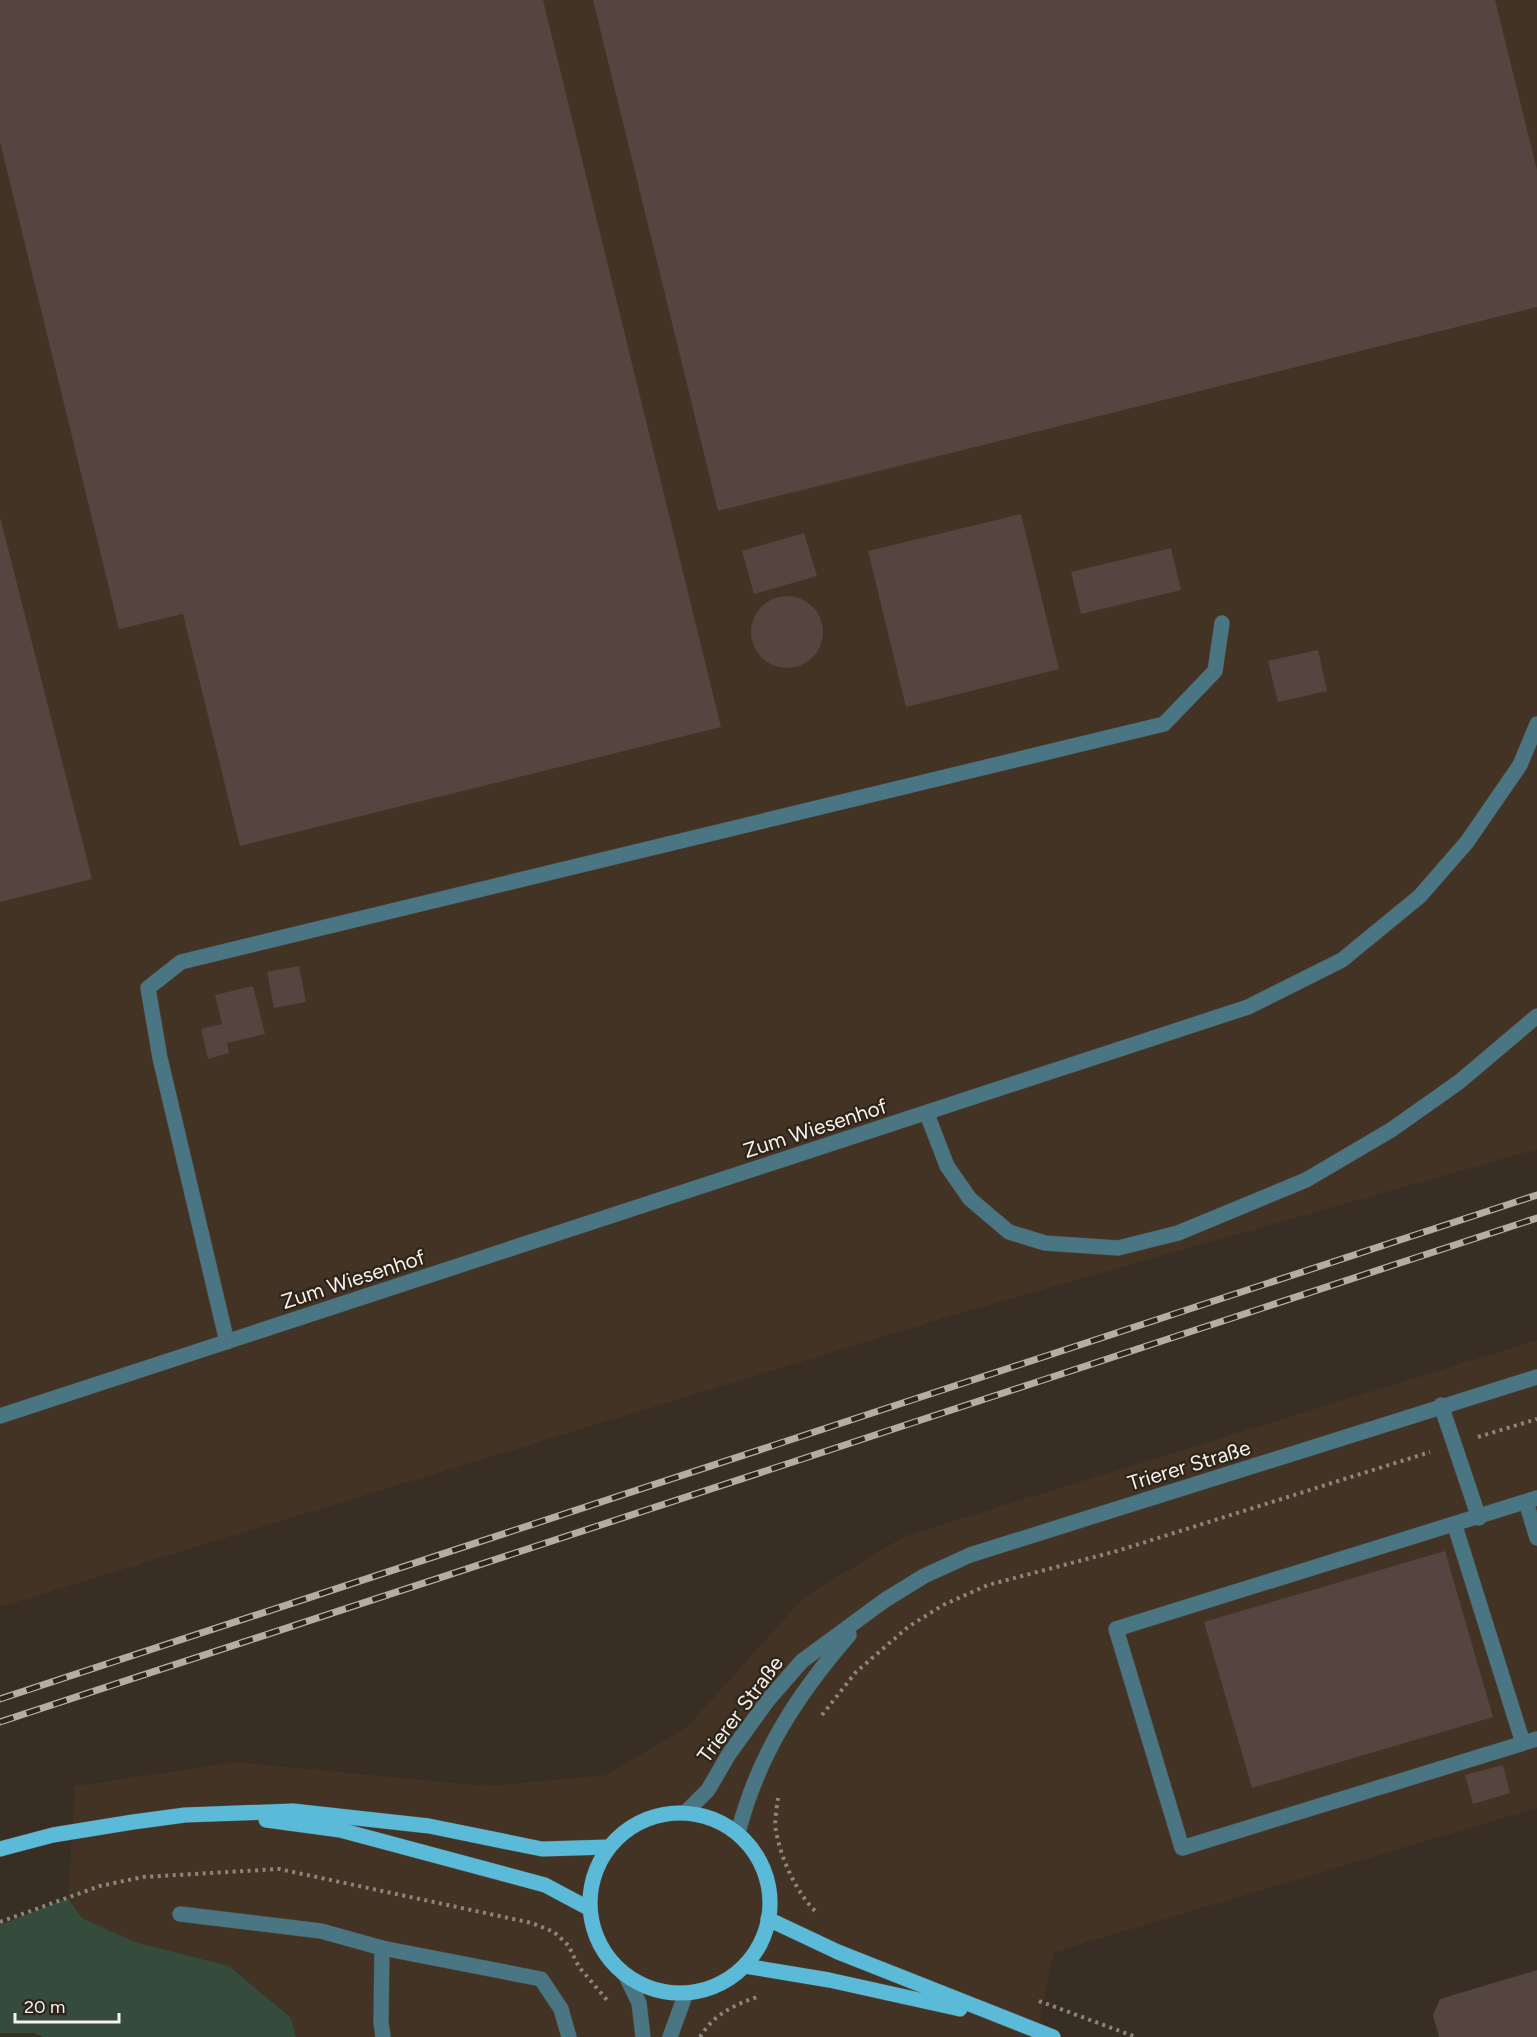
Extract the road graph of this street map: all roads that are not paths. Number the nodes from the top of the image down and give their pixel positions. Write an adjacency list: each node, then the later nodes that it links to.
1 (1222, 623): 5 (street)
2 (1537, 724): 4 (street, Zum Wiesenhof)
3 (1537, 1016): 4 (street)
4 (927, 1114): 5 (street, Zum Wiesenhof)
5 (227, 1342): 8 (street, Zum Wiesenhof)
6 (1537, 1377): 7 (street, Trierer Straße)
7 (1441, 1405): 10 (street); 13 (street, Trierer Straße)
8 (0, 1416)
9 (1531, 1500): 10 (street); 12 (street)
10 (1479, 1518): 11 (street)
11 (1455, 1526): 14 (street); 14 (street)
12 (1537, 1538)
13 (865, 1617): 15 (street, Trierer Straße); 17 (street, Trierer Straße)
14 (1530, 1741)
15 (685, 1813): 17 (main road); 18 (main road)
16 (228, 1814): 18 (main road); 19 (main road); 20 (main road)
17 (738, 1833): 22 (main road)
18 (609, 1847): 20 (main road)
19 (0, 1849)
20 (590, 1908): 25 (main road)
21 (180, 1914): 23 (street)
22 (768, 1919): 24 (main road); 27 (main road)
23 (382, 1948): 28 (street); 29 (street)
24 (745, 1966): 26 (main road); 27 (main road)
25 (626, 1976): 26 (main road); 30 (street)
26 (686, 1993): 31 (street)
27 (1004, 2019): 32 (main road)
28 (383, 2037)
29 (569, 2037)
30 (643, 2037)
31 (670, 2037)
32 (1053, 2037)

